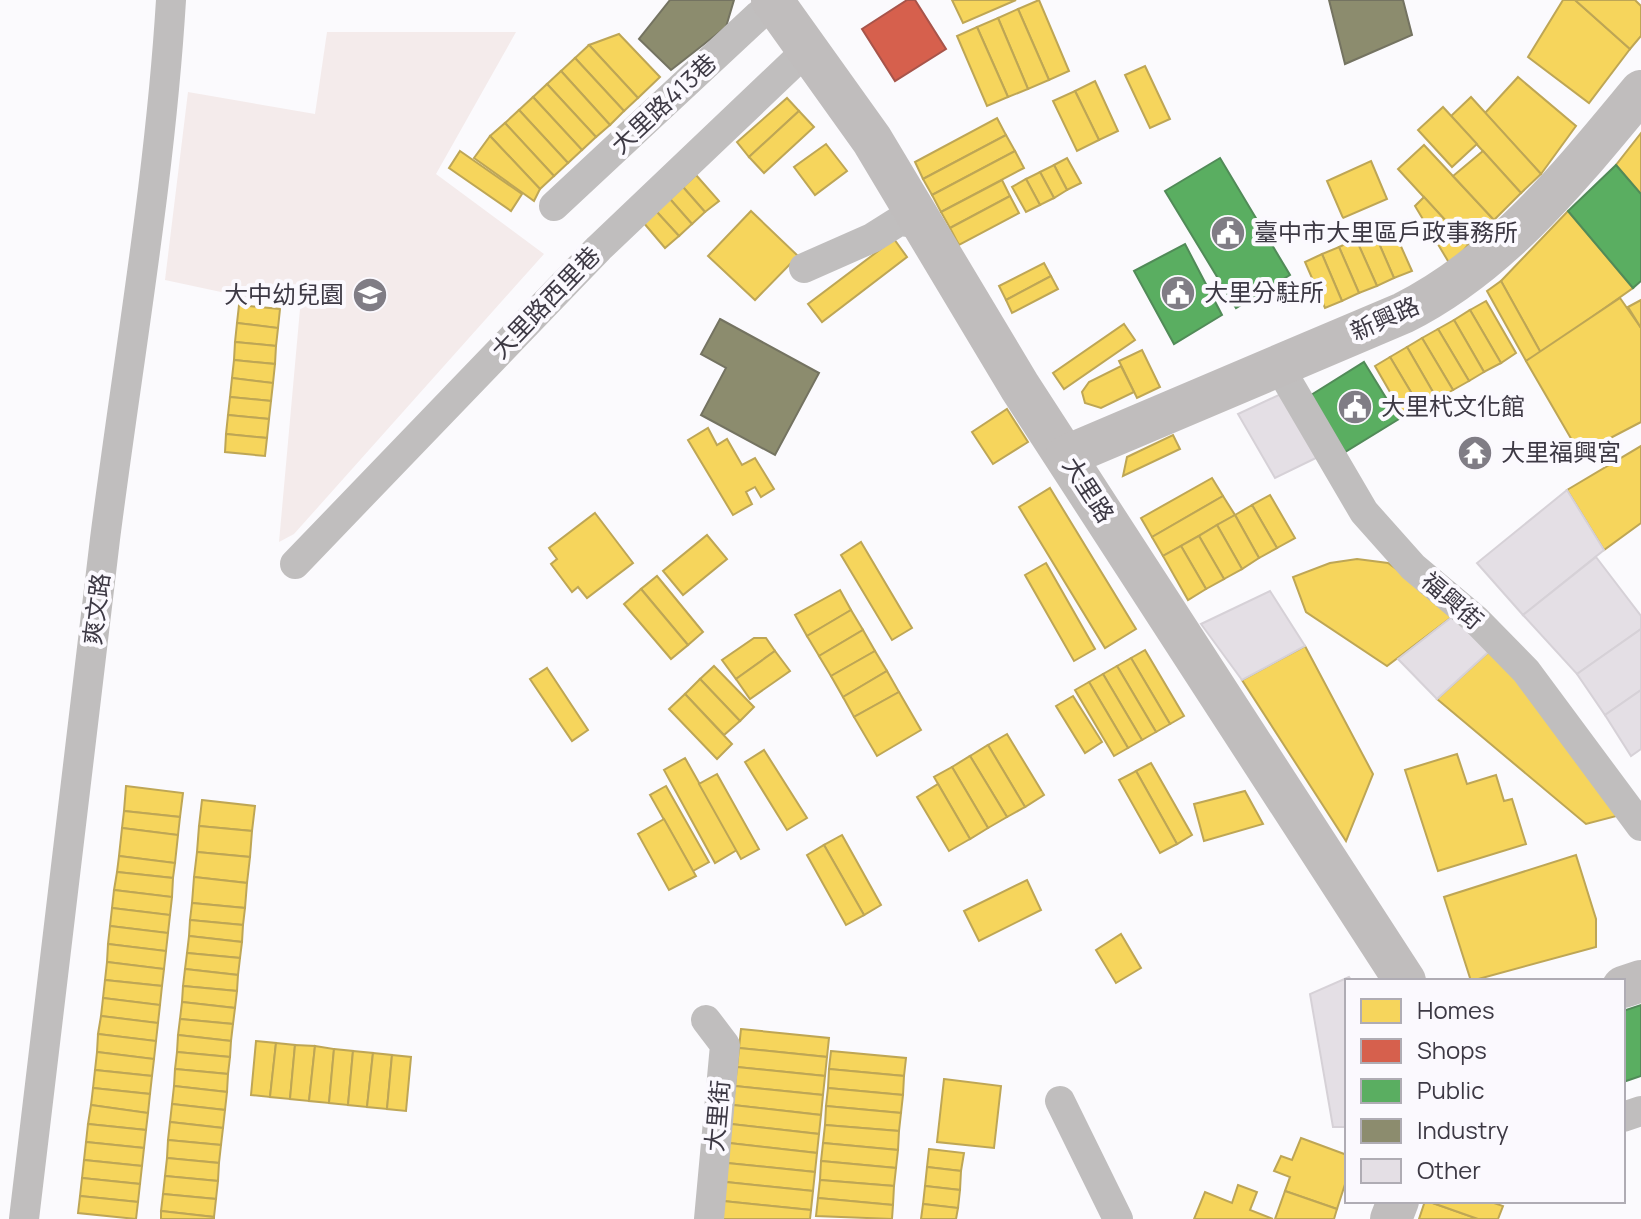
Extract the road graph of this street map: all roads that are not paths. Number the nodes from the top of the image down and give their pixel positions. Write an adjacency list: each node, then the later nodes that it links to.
1 (171, 0): 15 (street, 爽文路)
2 (774, 2): 3 (street, 大里路); 5 (street, 大里路413巷)
3 (807, 50): 6 (street, 大里路); 10 (street, 大里路西里巷)
4 (1641, 91): 8 (street, 新興路)
5 (554, 206)
6 (922, 224): 7 (street); 9 (street, 大里路)
7 (804, 268)
8 (1278, 365): 9 (street, 新興路); 11 (street, 福興街)
9 (1066, 456): 12 (street, 大里路)
10 (295, 564)
11 (1641, 826)
12 (1404, 979)
13 (706, 1020): 16 (street, 大里街)
14 (1060, 1101): 17 (street)
15 (24, 1219)
16 (709, 1219)
17 (1118, 1219)

